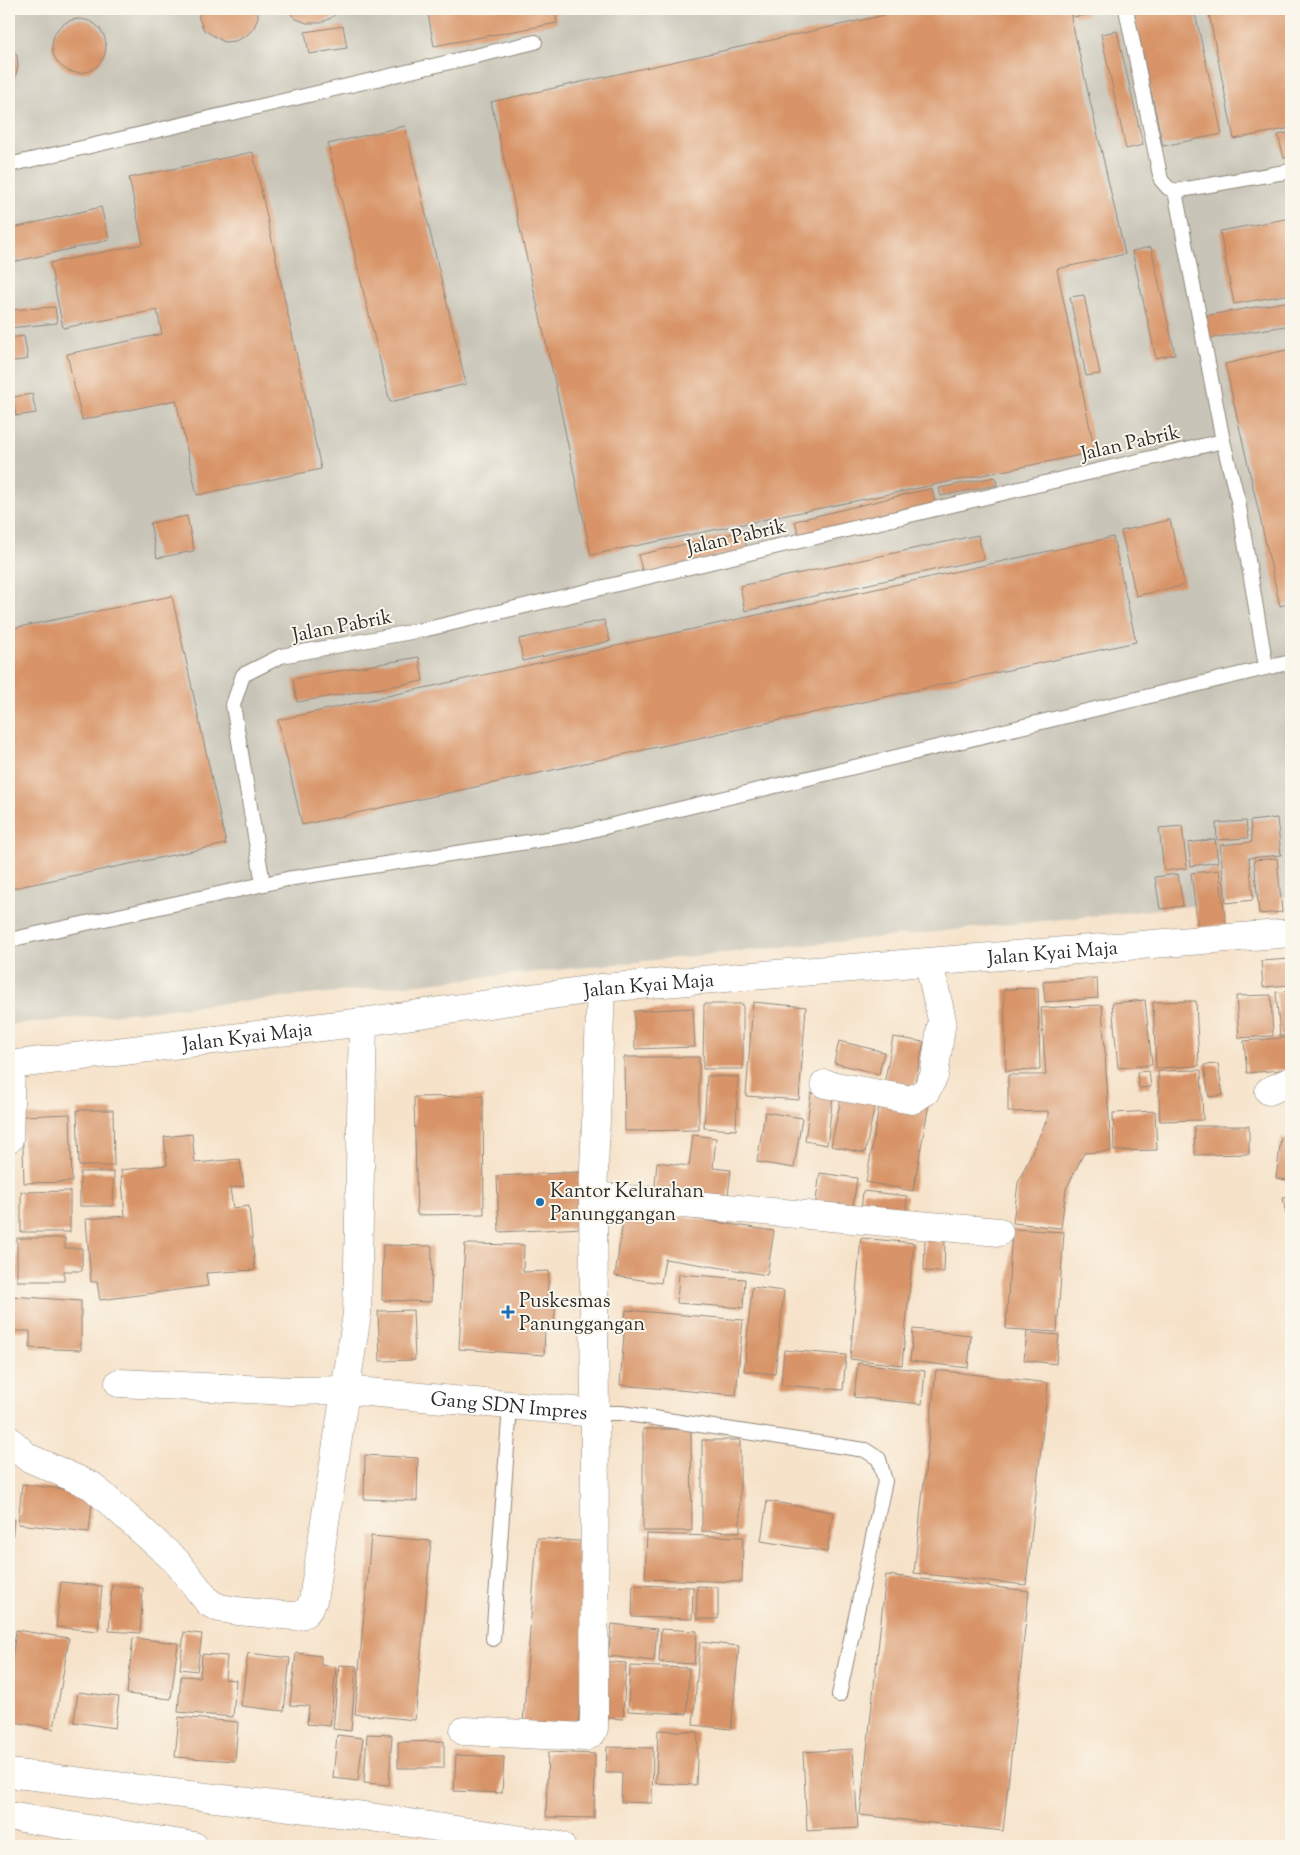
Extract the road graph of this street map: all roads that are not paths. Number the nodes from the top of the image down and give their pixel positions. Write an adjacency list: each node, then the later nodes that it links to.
1 (1126, 9): 5 (lane)
2 (535, 42): 3 (lane)
3 (9, 164)
4 (1291, 171): 5 (lane)
5 (1175, 191): 6 (lane)
6 (1223, 441): 8 (lane); 9 (lane, Jalan Pabrik)
7 (1291, 662): 8 (lane)
8 (1266, 667): 9 (lane)
9 (263, 884): 11 (lane)
10 (1291, 933): 12 (main road, Jalan Kyai Maja)
11 (9, 940)
12 (929, 963): 13 (main road, Jalan Kyai Maja); 16 (main road)
13 (601, 988): 14 (main road, Jalan Kyai Maja); 18 (main road, Gang SDN Impres)
14 (363, 1022): 15 (main road, Jalan Kyai Maja); 21 (main road)
15 (10, 1065): 17 (main road)
16 (825, 1084)
17 (9, 1139)
18 (593, 1196): 19 (main road); 23 (main road, Gang SDN Impres)
19 (999, 1232)
20 (119, 1383): 21 (main road, Gang SDN Impres)
21 (346, 1390): 22 (main road, Gang SDN Impres); 24 (main road)
22 (510, 1406): 23 (main road, Gang SDN Impres); 25 (lane)
23 (595, 1413): 26 (lane); 27 (main road)
24 (9, 1440)
25 (493, 1639)
26 (839, 1695)
27 (464, 1731)
28 (9, 1773): 31 (main road)
29 (9, 1816): 30 (main road)
30 (194, 1846)
31 (561, 1846)

